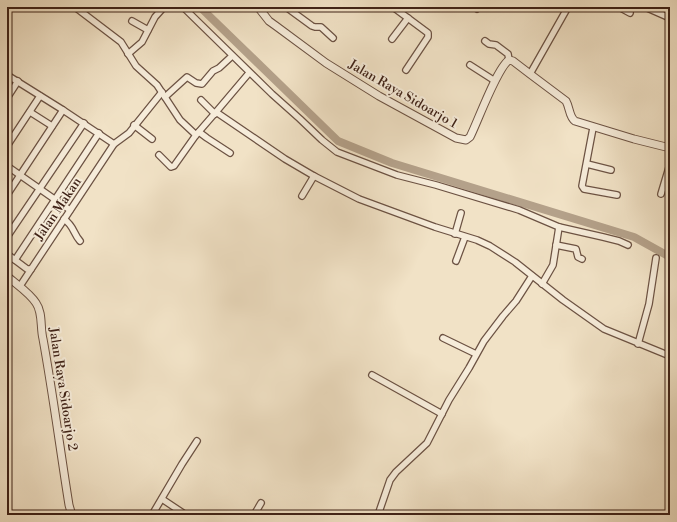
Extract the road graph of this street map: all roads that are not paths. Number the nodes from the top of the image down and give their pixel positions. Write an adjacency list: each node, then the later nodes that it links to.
1 (75, 7): 18 (street)
2 (164, 7): 14 (street)
3 (183, 7): 19 (street)
4 (286, 7): 15 (street)
5 (393, 7): 11 (street)
6 (568, 7): 24 (street)
7 (619, 7): 10 (street)
8 (645, 7): 12 (street)
9 (260, 8): 27 (street, Jalan Raya Sidoarjo 1)
10 (630, 13)
11 (408, 18): 16 (street); 22 (street)
12 (670, 18)
13 (132, 22): 14 (street)
14 (148, 30): 18 (street)
15 (333, 38)
16 (392, 39)
17 (485, 41): 20 (street)
18 (128, 54): 28 (street)
19 (232, 56): 23 (street); 28 (street, Jalan Makan)
20 (509, 60): 24 (street); 27 (street, Jalan Raya Sidoarjo 1)
21 (470, 65): 27 (street)
22 (406, 70)
23 (249, 73): 34 (street); 62 (street)
24 (530, 74): 38 (street)
25 (7, 75): 26 (street)
26 (18, 81): 29 (street); 30 (street)
27 (495, 81)
28 (163, 95): 36 (street, Jalan Makan); 40 (street)
29 (40, 96): 32 (street); 33 (street)
30 (7, 98)
31 (201, 100): 34 (street)
32 (63, 110): 35 (street); 37 (street)
33 (30, 112): 37 (street); 43 (street)
34 (216, 113): 40 (street); 52 (street)
35 (84, 123): 39 (street); 53 (street)
36 (134, 125): 41 (street); 42 (street, Jalan Makan)
37 (52, 126): 51 (street)
38 (593, 128): 44 (street); 47 (street)
39 (99, 133): 42 (street); 58 (street)
40 (198, 133): 45 (street); 46 (street)
41 (152, 139)
42 (114, 144): 59 (street, Jalan Makan)
43 (7, 146)
44 (670, 148)
45 (230, 152)
46 (159, 155)
47 (586, 164): 50 (street); 56 (street)
48 (670, 164): 54 (street)
49 (7, 166): 51 (street)
50 (611, 170)
51 (20, 174): 53 (street); 55 (street)
52 (314, 176): 57 (street); 63 (street)
53 (40, 188): 58 (street); 64 (street)
54 (661, 194)
55 (7, 195)
56 (617, 195)
57 (302, 196)
58 (55, 199): 59 (street); 72 (street)
59 (70, 210): 61 (street, Jalan Makan)
60 (461, 213): 63 (street)
61 (64, 219): 66 (street); 74 (street, Jalan Makan)
62 (560, 227): 67 (street); 68 (street)
63 (455, 234): 65 (street)
64 (7, 237)
65 (465, 237): 73 (street); 76 (street)
66 (80, 241)
67 (556, 245): 71 (street); 78 (street)
68 (628, 245)
69 (7, 254): 72 (street)
70 (656, 258): 80 (street)
71 (582, 259)
72 (15, 260): 74 (street)
73 (456, 261)
74 (31, 269): 77 (street, Jalan Makan)
75 (7, 276): 77 (street, Jalan Raya Sidoarjo 2)
76 (532, 276): 78 (street); 81 (street)
77 (22, 283): 88 (street, Jalan Raya Sidoarjo 2)
78 (542, 284): 80 (street)
79 (443, 338): 81 (street)
80 (638, 344): 82 (street)
81 (476, 354): 84 (street)
82 (670, 356)
83 (372, 375): 84 (street)
84 (442, 414): 92 (street)
85 (197, 441): 86 (street)
86 (162, 499): 89 (street); 90 (street)
87 (261, 503): 91 (street)
88 (75, 515)
89 (152, 515)
90 (186, 515)
91 (254, 515)
92 (378, 515)

